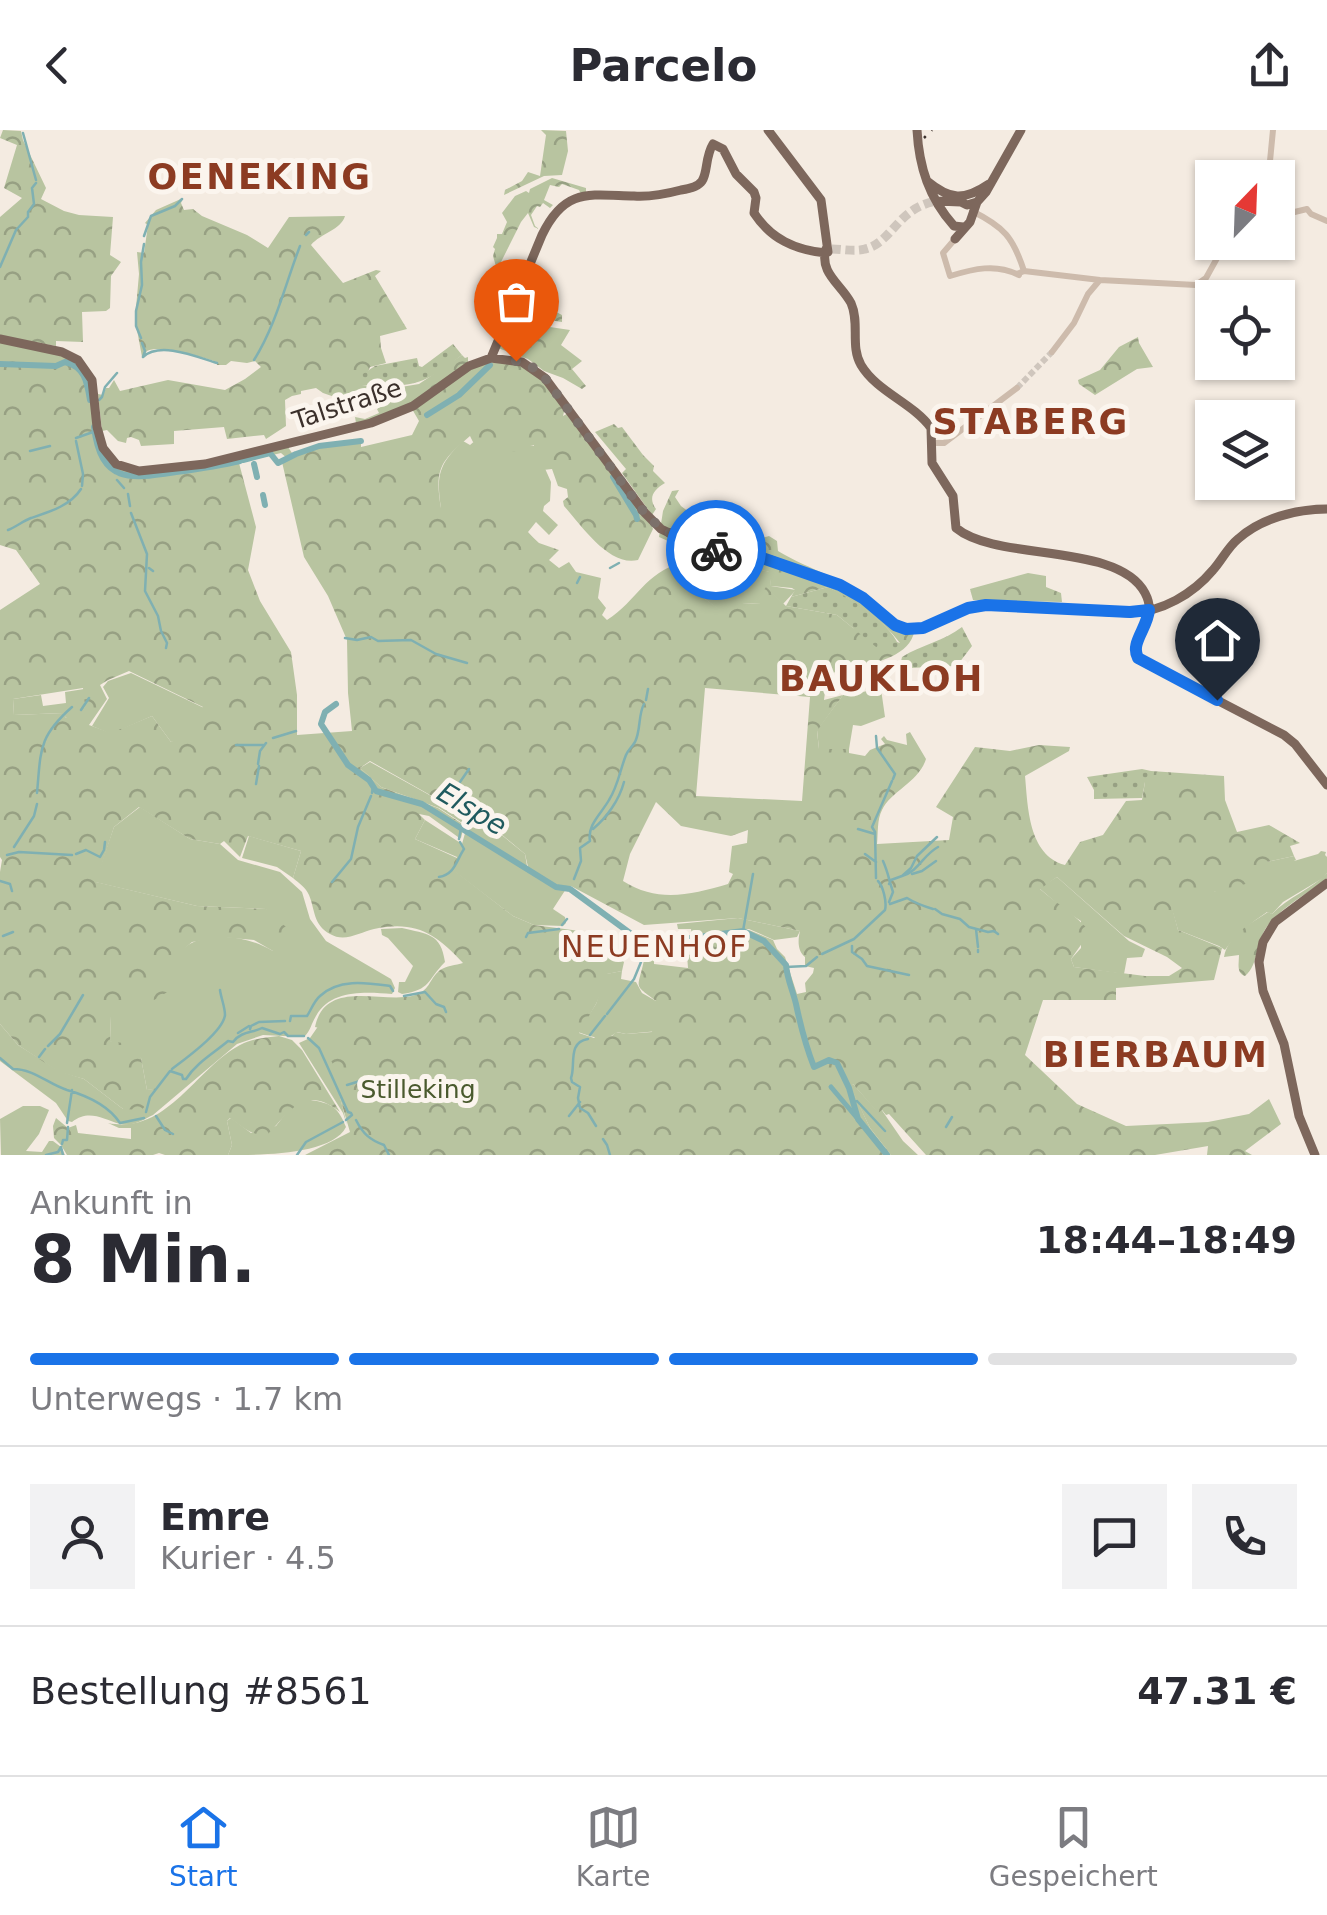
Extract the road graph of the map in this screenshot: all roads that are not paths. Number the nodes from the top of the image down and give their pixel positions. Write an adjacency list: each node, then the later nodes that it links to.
1 (768, 130): 14 (main road)
2 (917, 130): 6 (main road)
3 (1023, 130): 7 (main road)
4 (1272, 130): 5 (street)
5 (1270, 160)
6 (926, 182): 7 (main road); 10 (main road)
7 (992, 183): 10 (main road)
8 (937, 201): 10 (main road)
9 (1295, 212): 11 (street)
10 (967, 215): 17 (street); 17 (street)
11 (1327, 221)
12 (772, 233): 13 (main road); 14 (main road); 21 (main road)
13 (805, 250): 14 (main road); 16 (main road)
14 (828, 251): 16 (main road); 23 (main road)
15 (1216, 260): 18 (street)
16 (825, 266): 23 (main road)
17 (1021, 272): 18 (street)
18 (1100, 280): 20 (street)
19 (0, 339): 21 (main road, Talstraße)
20 (1054, 348)
21 (491, 358): 25 (main road)
22 (1017, 388): 23 (street)
23 (936, 444): 25 (main road)
24 (1327, 509): 25 (main road)
25 (1149, 610): 26 (main road)
26 (1327, 785)
27 (1327, 883): 28 (main road)
28 (1315, 1155)

